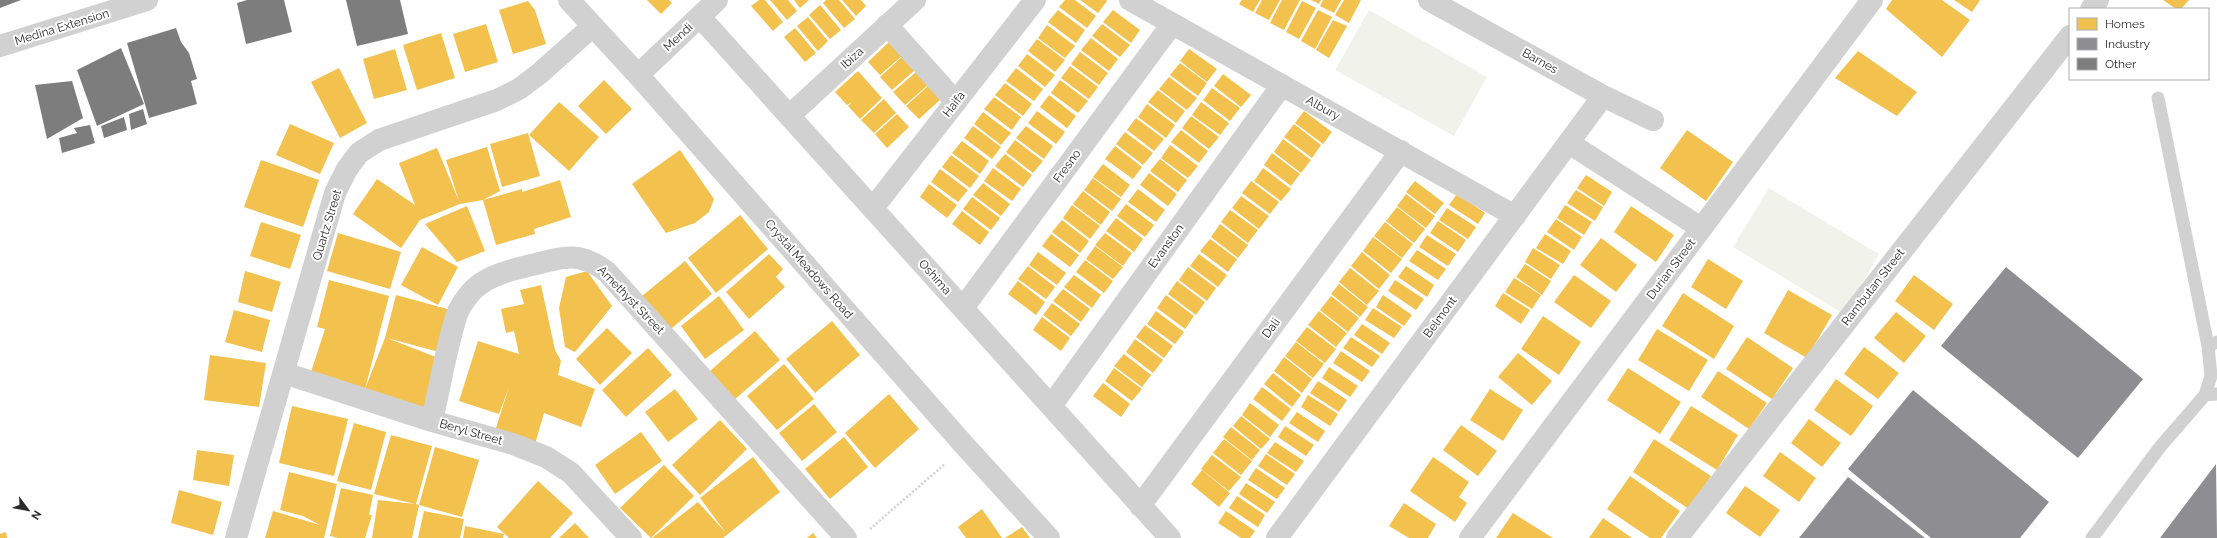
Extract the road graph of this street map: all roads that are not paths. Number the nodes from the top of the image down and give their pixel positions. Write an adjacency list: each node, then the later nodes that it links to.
1 (148, 0): 16 (street, Medina Extension)
2 (569, 0): 14 (street, Crystal Meadows Road)
3 (717, 0): 11 (street, Mendi)
4 (915, 0): 13 (street, Ibiza)
5 (1034, 0): 21 (street, Haifa)
6 (1130, 0): 12 (street, Albury)
7 (1429, 0): 19 (street, Barnes)
8 (1872, 0): 28 (street, Durian Street)
9 (2098, 0): 10 (street)
10 (2092, 8)
11 (700, 17): 17 (street, Mendi); 22 (street, Oshima)
12 (1172, 24): 18 (street, Albury); 29 (street, Fresno)
13 (887, 25): 21 (street); 22 (street, Ibiza)
14 (593, 26): 17 (street, Crystal Meadows Road); 31 (street, Quartz Street)
15 (2069, 37): 43 (street, Rambutan Street)
16 (0, 46)
17 (638, 75): 39 (street, Crystal Meadows Road)
18 (1282, 85): 25 (street, Albury); 33 (street, Evanston)
19 (1603, 96): 23 (street, Barnes); 24 (street, Belmont)
20 (2158, 98): 30 (lane)
21 (956, 102): 26 (street, Haifa)
22 (789, 116): 26 (street, Oshima)
23 (1653, 120)
24 (1569, 143): 27 (street, Belmont); 28 (street)
25 (1401, 151): 27 (street, Albury); 35 (street, Dali)
26 (872, 208): 29 (street, Oshima)
27 (1515, 216): 41 (street, Belmont)
28 (1702, 228): 42 (street, Durian Street)
29 (962, 308): 33 (street, Oshima)
30 (2213, 344): 32 (lane)
31 (284, 373): 34 (street, Beryl Street); 37 (street, Quartz Street)
32 (2211, 394): 44 (lane)
33 (1051, 406): 35 (street, Oshima)
34 (432, 421): 36 (street, Amethyst Street); 38 (street, Beryl Street)
35 (1140, 506): 40 (street, Oshima)
36 (856, 535)
37 (236, 538)
38 (631, 538)
39 (1049, 538)
40 (1170, 538)
41 (1277, 538)
42 (1470, 538)
43 (1677, 538)
44 (2092, 538)

